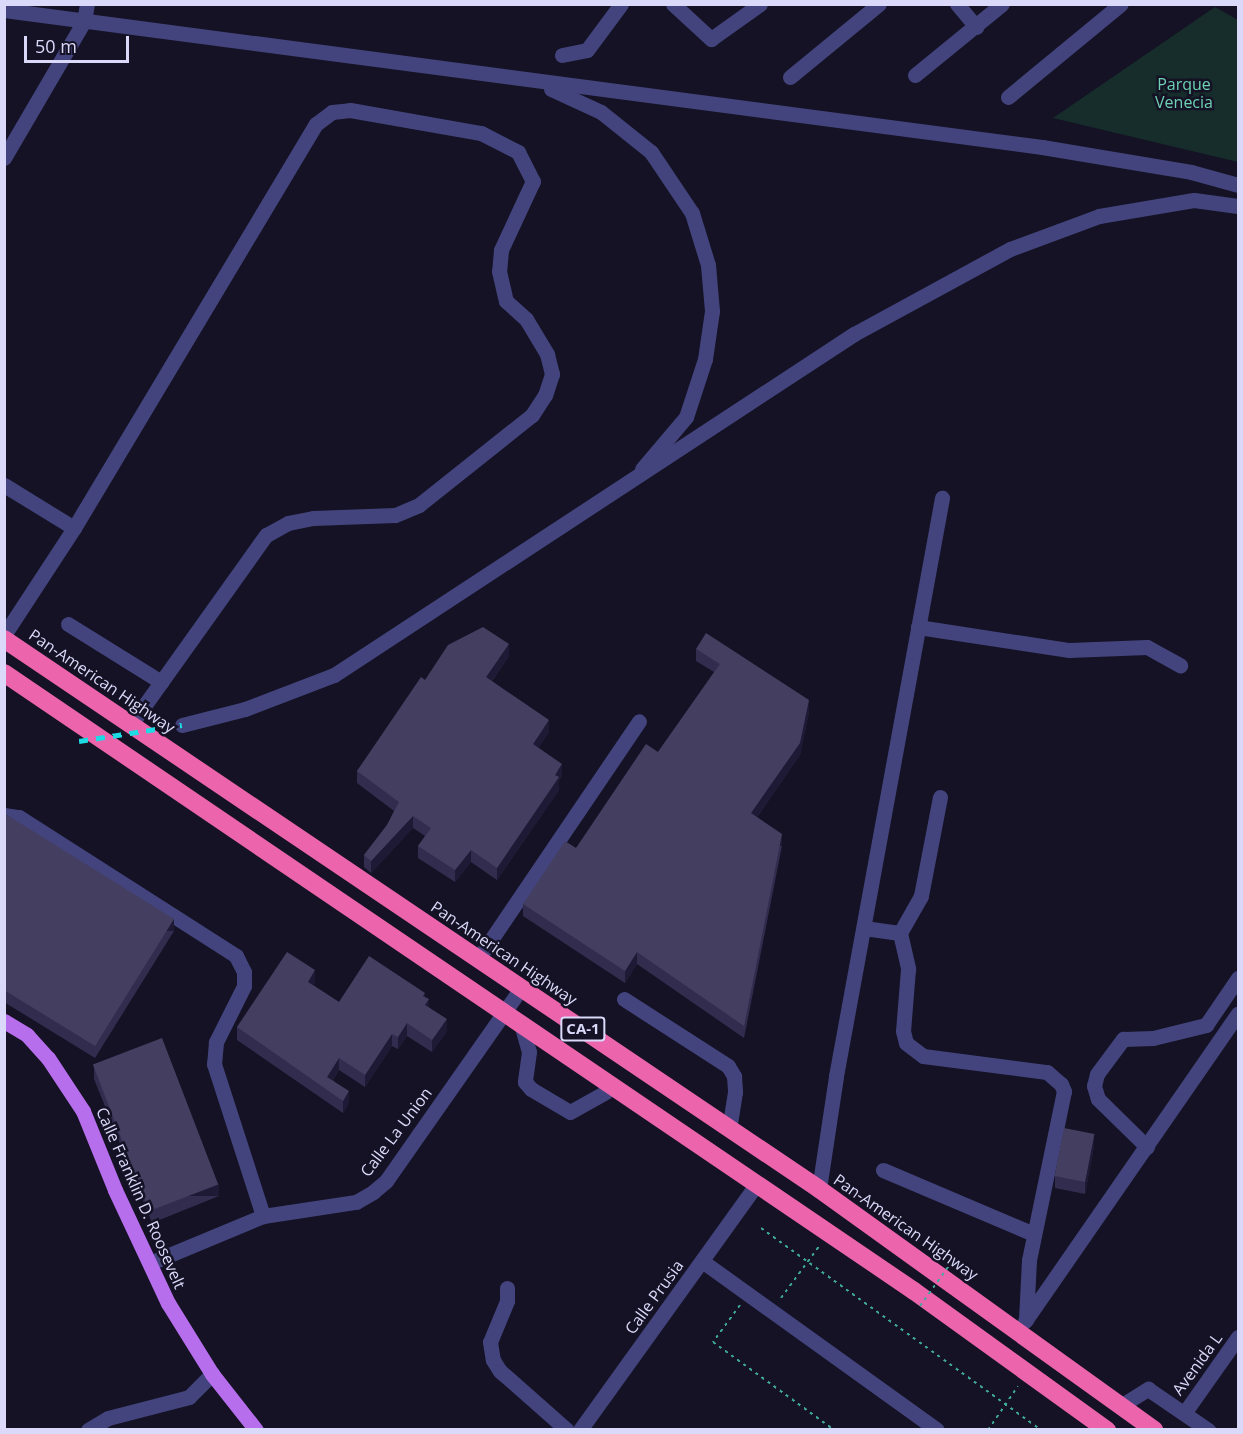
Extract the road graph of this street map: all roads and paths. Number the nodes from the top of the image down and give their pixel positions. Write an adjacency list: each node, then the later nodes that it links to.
1 (87, 4): 10 (street)
2 (621, 4): 12 (street)
3 (673, 4): 4 (street)
4 (760, 4)
5 (879, 4): 15 (street)
6 (957, 4): 11 (street)
7 (1002, 4): 11 (street)
8 (1121, 4): 16 (street)
9 (4, 10): 10 (street)
10 (84, 21): 14 (street); 17 (street)
11 (976, 27): 13 (street)
12 (562, 54)
13 (915, 75)
14 (504, 77): 18 (street); 20 (street)
15 (790, 77)
16 (1008, 97)
17 (4, 158)
18 (1239, 185)
19 (1239, 206): 20 (street)
20 (632, 483): 32 (street)
21 (4, 485): 23 (street)
22 (942, 498): 25 (street)
23 (74, 528): 26 (street); 29 (street)
24 (68, 624): 29 (street)
25 (918, 627): 27 (street); 35 (street)
26 (4, 637): 31 (highway, Pan-American Highway / CA-1)
27 (1180, 664)
28 (4, 673): 42 (highway, CA-1)
29 (161, 682): 31 (street)
30 (639, 721): 37 (street)
31 (132, 724): 37 (highway, Pan-American Highway / CA-1)
32 (182, 725)
33 (940, 797): 36 (street)
34 (4, 815): 55 (street)
35 (864, 928): 36 (street); 54 (street)
36 (900, 933): 57 (street)
37 (478, 959): 38 (highway, Pan-American Highway / CA-1)
38 (501, 974): 40 (highway, Pan-American Highway / CA-1); 42 (highway)
39 (1239, 978): 51 (street)
40 (521, 988): 43 (street, Calle La Union); 47 (highway, Pan-American Highway / CA-1)
41 (624, 999): 50 (street)
42 (485, 1000): 43 (highway, CA-1)
43 (504, 1012): 46 (highway, CA-1); 55 (street, Calle La Union)
44 (1239, 1013): 51 (street)
45 (4, 1021): 62 (main road, Calle Franklin D. Roosevelt)
46 (521, 1024): 48 (highway, CA-1); 49 (street)
47 (578, 1026): 48 (highway); 50 (highway, Pan-American Highway / CA-1)
48 (560, 1050): 53 (highway, CA-1)
49 (606, 1092)
50 (729, 1128): 54 (highway, Pan-American Highway / CA-1)
51 (1147, 1147): 67 (street)
52 (883, 1170): 57 (street)
53 (757, 1184): 60 (street, Calle Prusia); 82 (highway, CA-1)
54 (819, 1189): 67 (highway, Pan-American Highway / CA-1)
55 (263, 1216): 62 (street, Calle La Union)
56 (761, 1228): 61 (path)
57 (1034, 1234): 67 (street)
58 (820, 1245): 61 (path)
59 (936, 1247): 65 (path, bridge)
60 (702, 1261): 64 (street); 77 (street, Calle Prusia)
61 (808, 1262): 66 (path); 71 (path)
62 (150, 1263): 69 (main road, Calle Franklin D. Roosevelt)
63 (507, 1288): 76 (street)
64 (748, 1294): 66 (street); 78 (path)
65 (920, 1306)
66 (772, 1311): 79 (street)
67 (1022, 1325): 72 (highway, Pan-American Highway / CA-1)
68 (1239, 1337): 73 (street, Avenida L)
69 (212, 1374): 74 (street); 75 (main road, Calle Franklin D. Roosevelt)
70 (1018, 1386): 71 (path)
71 (1006, 1404): 80 (path); 81 (path)
72 (1122, 1405): 73 (street); 83 (highway, Pan-American Highway / CA-1)
73 (1185, 1412): 84 (street)
74 (88, 1430)
75 (256, 1430)
76 (567, 1430)
77 (580, 1430)
78 (834, 1430)
79 (937, 1430)
80 (988, 1430)
81 (1041, 1430)
82 (1107, 1430)
83 (1155, 1430)
84 (1208, 1430)

